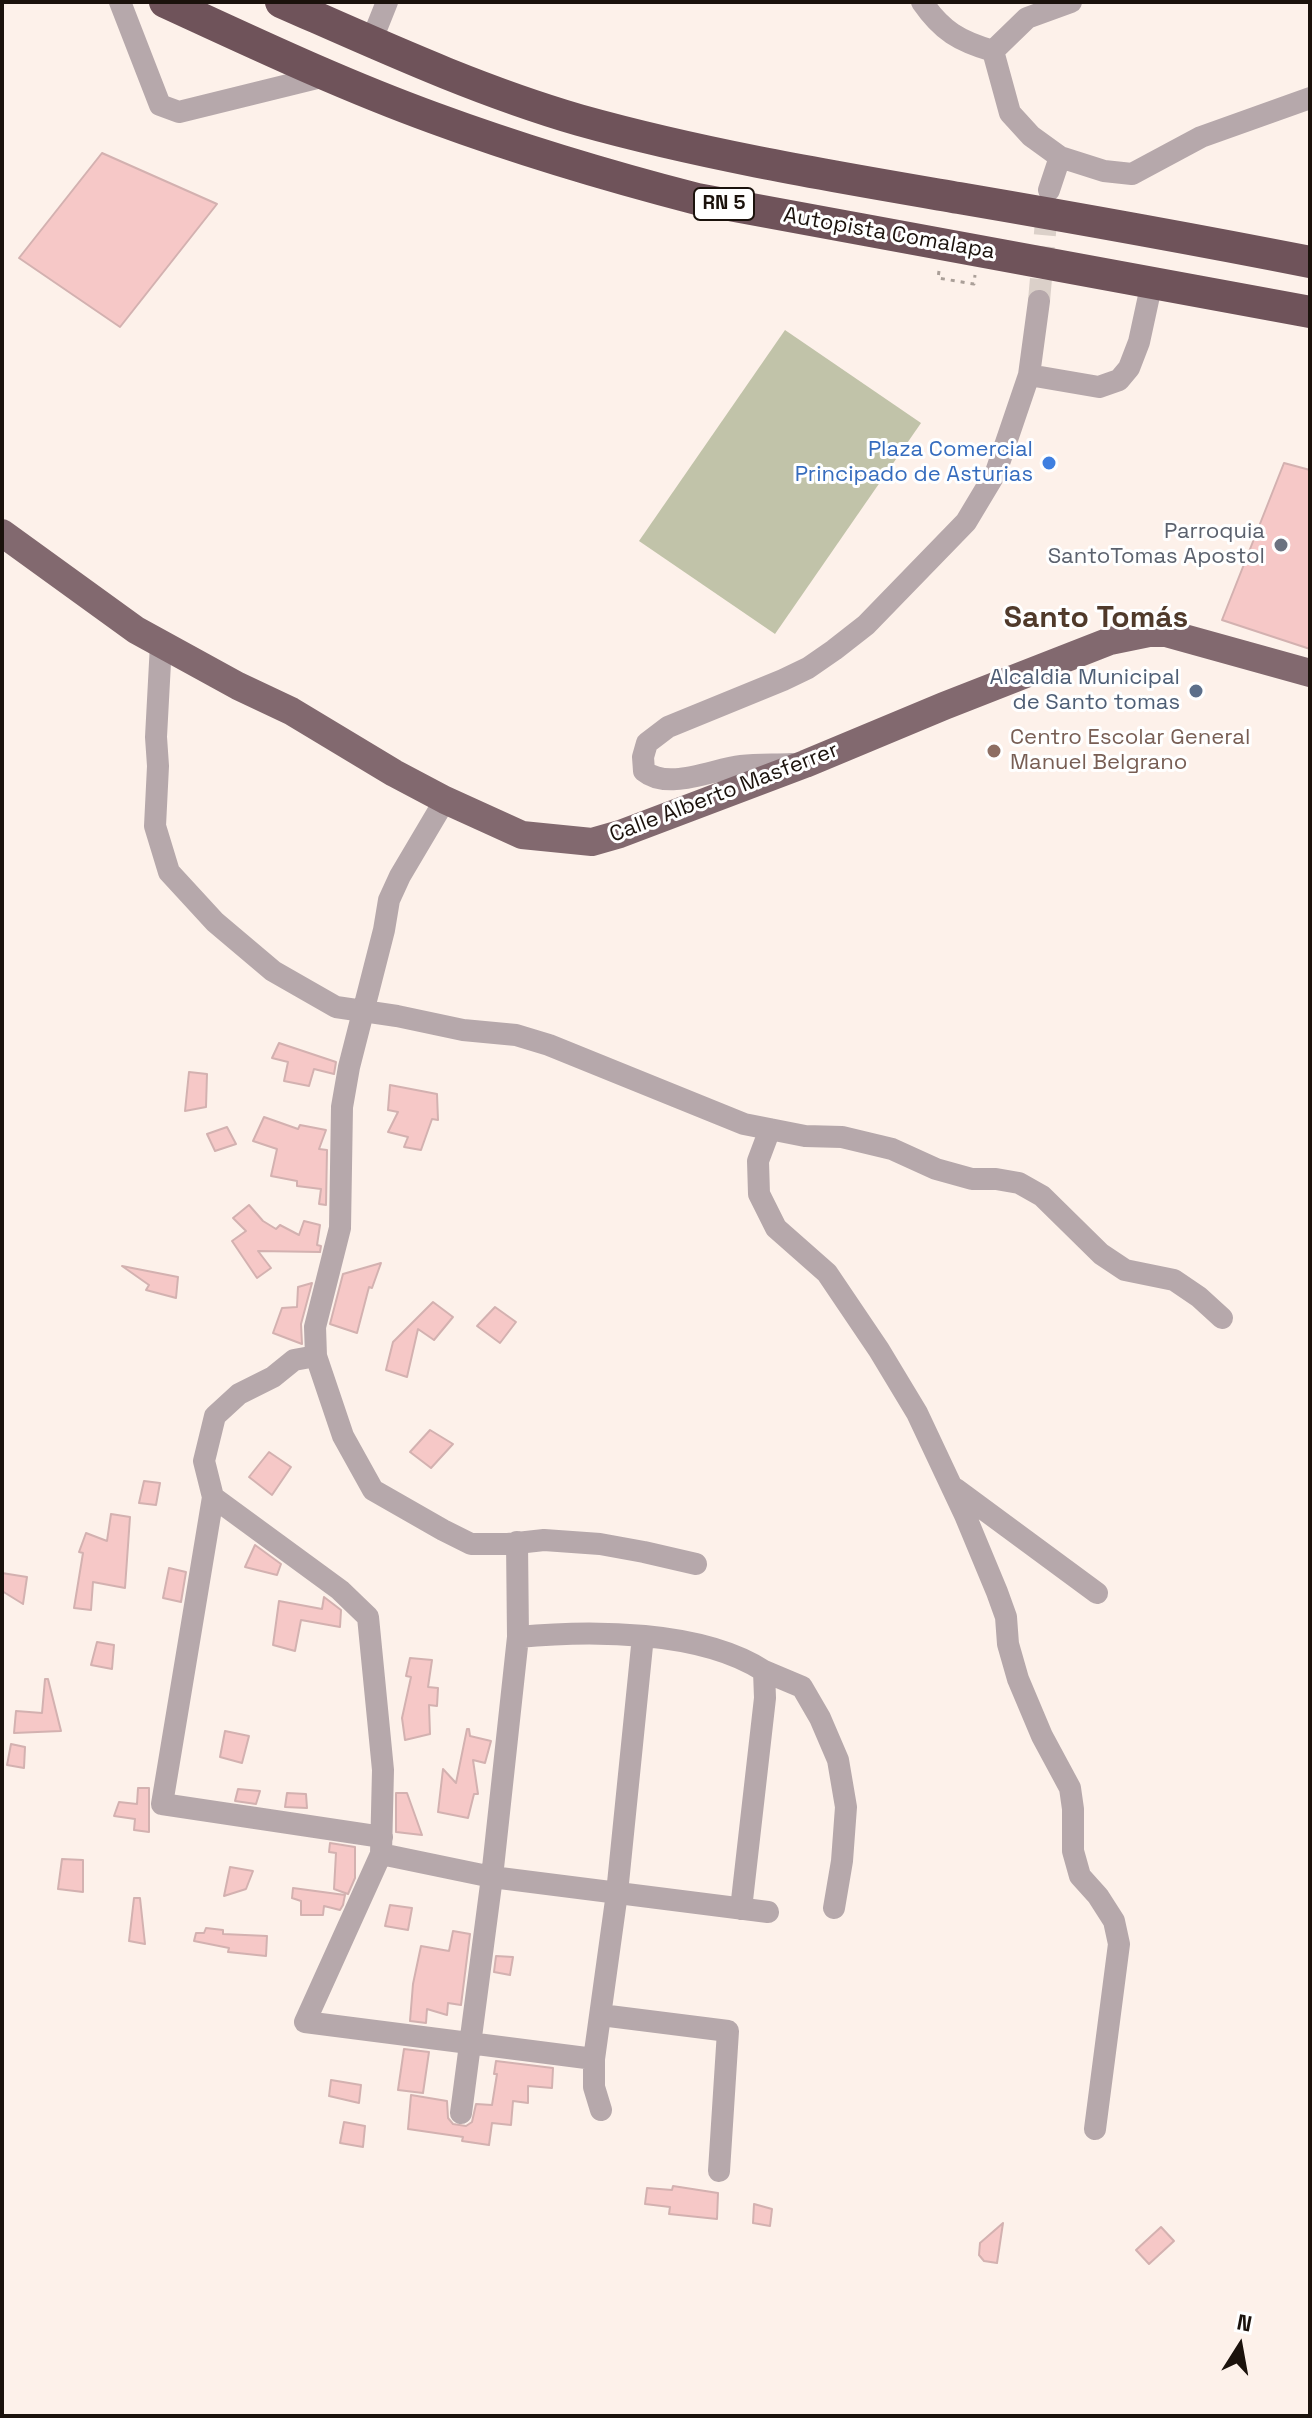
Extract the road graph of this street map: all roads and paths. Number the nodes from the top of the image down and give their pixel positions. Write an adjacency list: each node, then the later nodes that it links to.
1 (120, 2): 9 (street)
2 (165, 2): 9 (highway, Autopista Comalapa / RN 5)
3 (281, 2): 7 (highway, RN 5)
4 (387, 2): 7 (street)
5 (922, 2): 8 (street)
6 (1071, 2): 8 (street)
7 (371, 42): 13 (highway, RN 5)
8 (993, 51): 11 (street)
9 (329, 75): 15 (highway, Autopista Comalapa / RN 5)
10 (1310, 98): 11 (street)
11 (1060, 157): 12 (street)
12 (1049, 190)
13 (1310, 262)
14 (939, 271): 16 (path)
15 (1152, 282): 18 (highway, Autopista Comalapa / RN 5); 19 (street)
16 (974, 284)
17 (1039, 301): 19 (street)
18 (1310, 312)
19 (1029, 375): 23 (street)
20 (2, 533): 21 (main road, Calle Alberto Masferrer)
21 (161, 644): 24 (main road, Calle Alberto Masferrer); 25 (street)
22 (1310, 673): 23 (main road, Calle Alberto Masferrer)
23 (805, 764): 24 (main road, Calle Alberto Masferrer)
24 (445, 800): 25 (street)
25 (361, 1012): 26 (street); 28 (street)
26 (770, 1129): 27 (street); 29 (street)
27 (1222, 1318)
28 (316, 1356): 30 (street); 31 (street)
29 (951, 1486): 33 (street); 48 (street)
30 (213, 1497): 37 (street); 37 (street)
31 (517, 1542): 32 (street); 35 (street)
32 (696, 1564)
33 (1097, 1593)
34 (643, 1636): 35 (street); 36 (street); 39 (street)
35 (518, 1637): 38 (street)
36 (764, 1671): 40 (street); 41 (street)
37 (381, 1846): 38 (street); 44 (street)
38 (492, 1877): 39 (street); 44 (street)
39 (617, 1893): 41 (street); 43 (street)
40 (834, 1908)
41 (741, 1909): 42 (street)
42 (768, 1912)
43 (601, 2015): 45 (street); 49 (street)
44 (469, 2042): 45 (street); 47 (street)
45 (594, 2059): 46 (street)
46 (601, 2110)
47 (461, 2113)
48 (1095, 2129)
49 (719, 2171)

